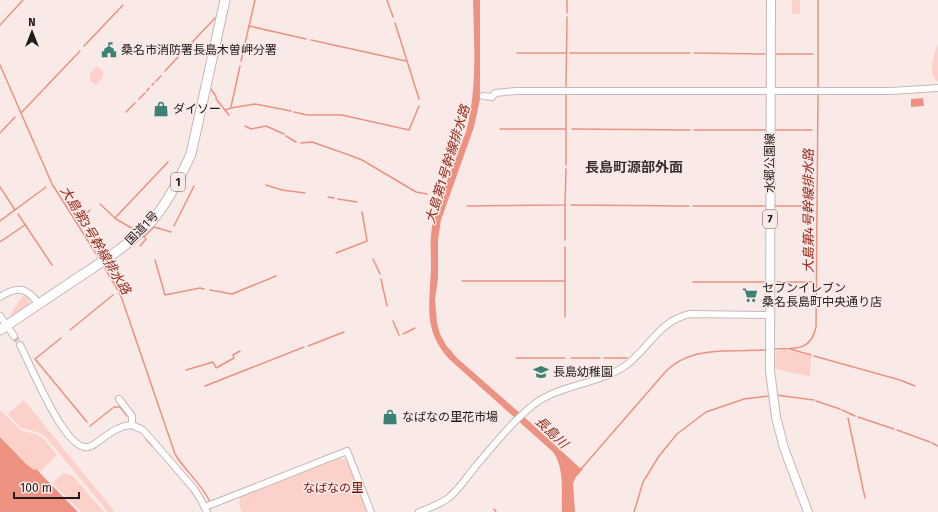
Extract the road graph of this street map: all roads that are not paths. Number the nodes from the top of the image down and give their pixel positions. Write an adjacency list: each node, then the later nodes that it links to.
1 (225, 0): 7 (highway, 国道1号 / 1)
2 (771, 0): 4 (main road, 水郷公園線 / 7)
3 (938, 88): 4 (street)
4 (771, 92): 5 (street); 8 (main road, 水郷公園線 / 7)
5 (483, 96)
6 (0, 297): 7 (street)
7 (39, 304): 10 (highway, 国道1号 / 1)
8 (770, 315): 17 (street); 18 (main road, 水郷公園線 / 7)
9 (0, 316): 10 (street)
10 (3, 328): 11 (street)
11 (14, 336)
12 (20, 345): 14 (street)
13 (119, 400): 14 (street)
14 (132, 425): 15 (street)
15 (206, 509): 16 (street)
16 (371, 512)
17 (419, 512)
18 (808, 512)

